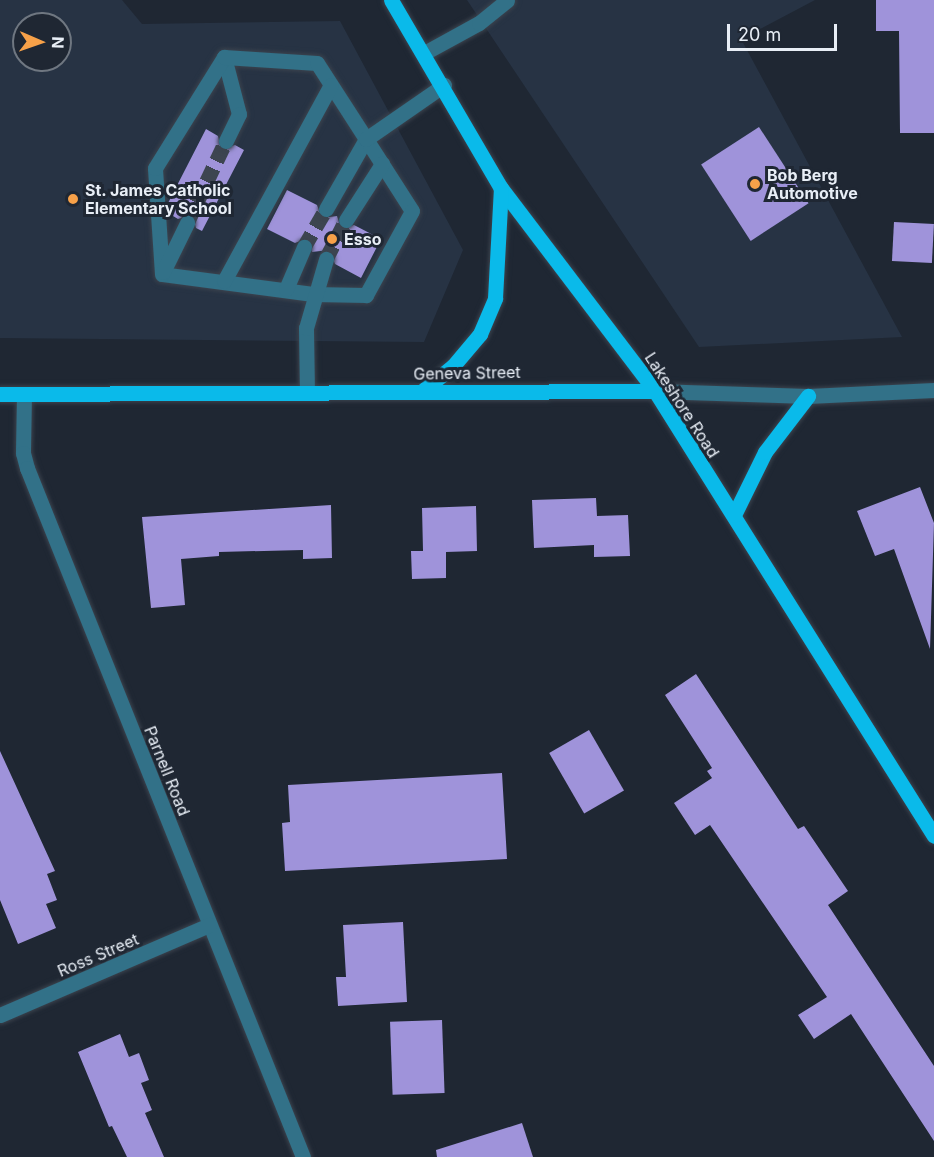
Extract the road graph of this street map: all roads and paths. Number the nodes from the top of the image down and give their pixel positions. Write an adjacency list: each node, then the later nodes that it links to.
1 (391, 0): 3 (main road, Lakeshore Road)
2 (507, 0): 3 (street)
3 (426, 52): 6 (main road, Lakeshore Road)
4 (224, 57): 5 (street); 8 (street); 16 (street)
5 (331, 85): 7 (street); 17 (street)
6 (444, 85): 7 (street); 10 (main road, Lakeshore Road)
7 (366, 139): 9 (street); 11 (street)
8 (226, 141)
9 (382, 164): 12 (street); 19 (street)
10 (501, 188): 21 (main road, Lakeshore Road); 22 (main road)
11 (326, 209)
12 (346, 220)
13 (187, 223): 16 (street)
14 (304, 247): 18 (street)
15 (326, 259): 19 (street)
16 (162, 274): 17 (street)
17 (224, 281): 18 (street)
18 (286, 290): 19 (street)
19 (313, 294): 23 (street)
20 (934, 390): 26 (street, Geneva Street)
21 (655, 391): 22 (main road, Geneva Street); 26 (street, Geneva Street); 27 (main road, Lakeshore Road)
22 (421, 392): 23 (main road, Geneva Street)
23 (307, 393): 25 (main road, Geneva Street)
24 (0, 394): 25 (main road, Geneva Street)
25 (24, 394): 29 (street, Parnell Road)
26 (808, 396): 27 (main road)
27 (734, 515): 28 (main road, Lakeshore Road)
28 (934, 836)
29 (209, 926): 30 (street, Ross Street); 31 (street, Parnell Road)
30 (0, 1015)
31 (303, 1157)

